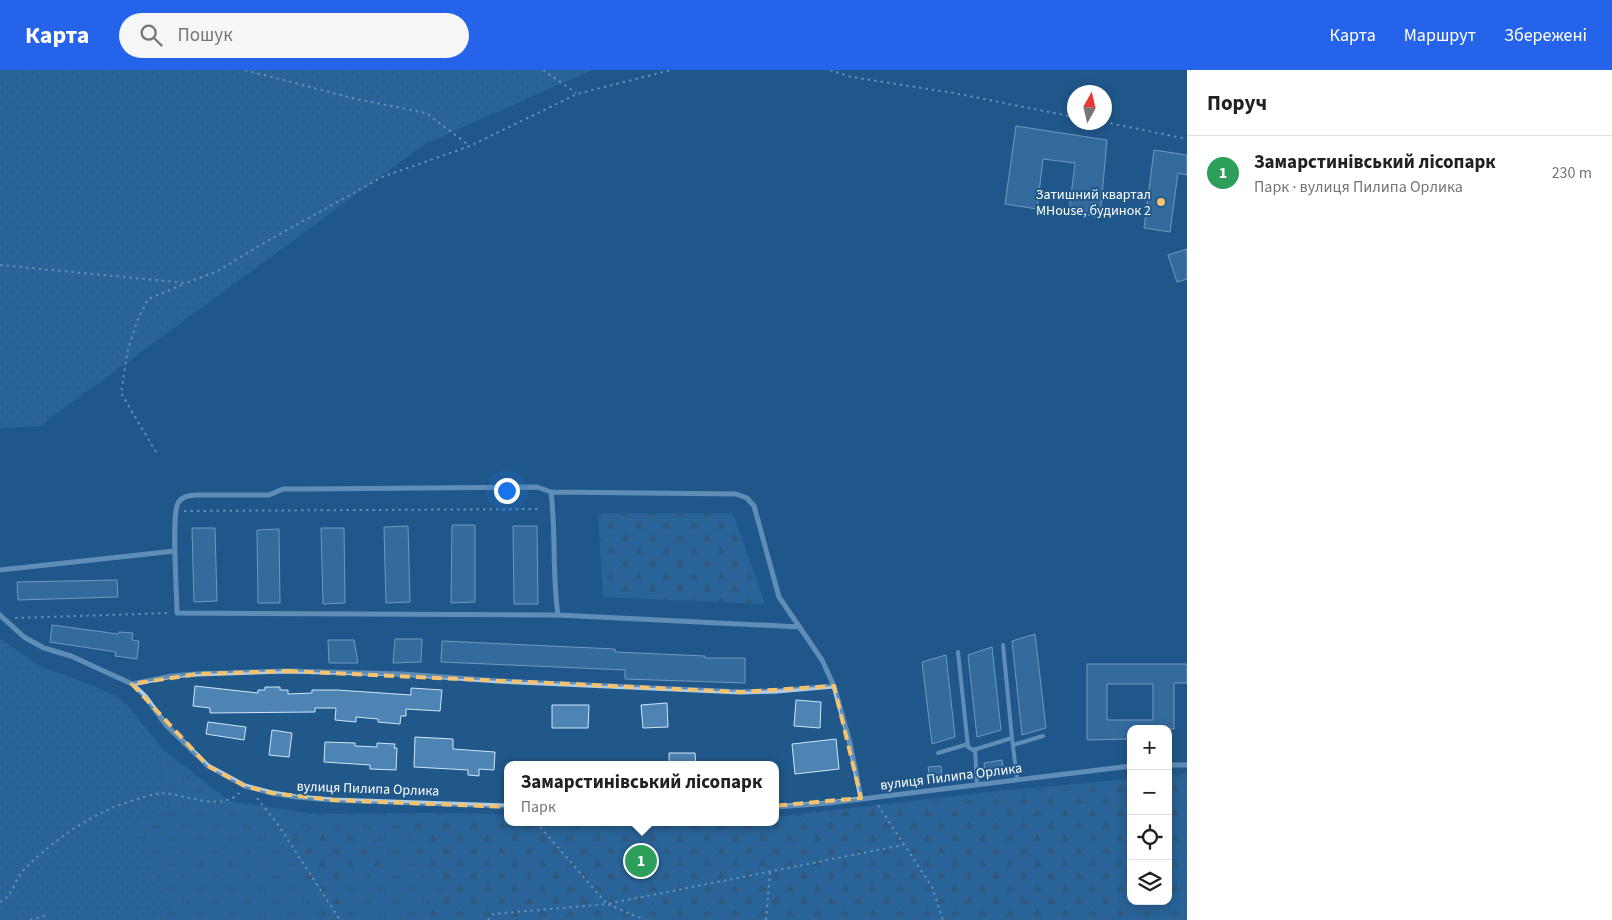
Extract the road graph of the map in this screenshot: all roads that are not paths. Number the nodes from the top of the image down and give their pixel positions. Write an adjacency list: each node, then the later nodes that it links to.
1 (551, 492): 3 (street); 6 (street); 8 (street)
2 (169, 526): 3 (lane)
3 (176, 526): 4 (street)
4 (175, 552): 5 (street); 6 (street)
5 (0, 570)
6 (558, 614): 8 (street)
7 (2, 617): 11 (street, вулиця Пилипа Орлика)
8 (800, 627): 12 (street)
9 (1003, 645): 14 (lane)
10 (958, 652): 15 (lane)
11 (132, 684): 12 (street); 25 (street, вулиця Пилипа Орлика)
12 (834, 686): 24 (street)
13 (1043, 736): 16 (lane)
14 (1012, 738): 16 (lane); 17 (lane)
15 (968, 744): 17 (lane); 18 (lane)
16 (1013, 745): 22 (lane)
17 (975, 749): 23 (lane)
18 (938, 753)
19 (1172, 765): 20 (street)
20 (1187, 765)
21 (1127, 766): 22 (street, вулиця Пилипа Орлика)
22 (1017, 779): 23 (street, вулиця Пилипа Орлика)
23 (977, 785): 24 (street, вулиця Пилипа Орлика)
24 (861, 798): 26 (street, вулиця Пилипа Орлика)
25 (504, 806)
26 (779, 807)

